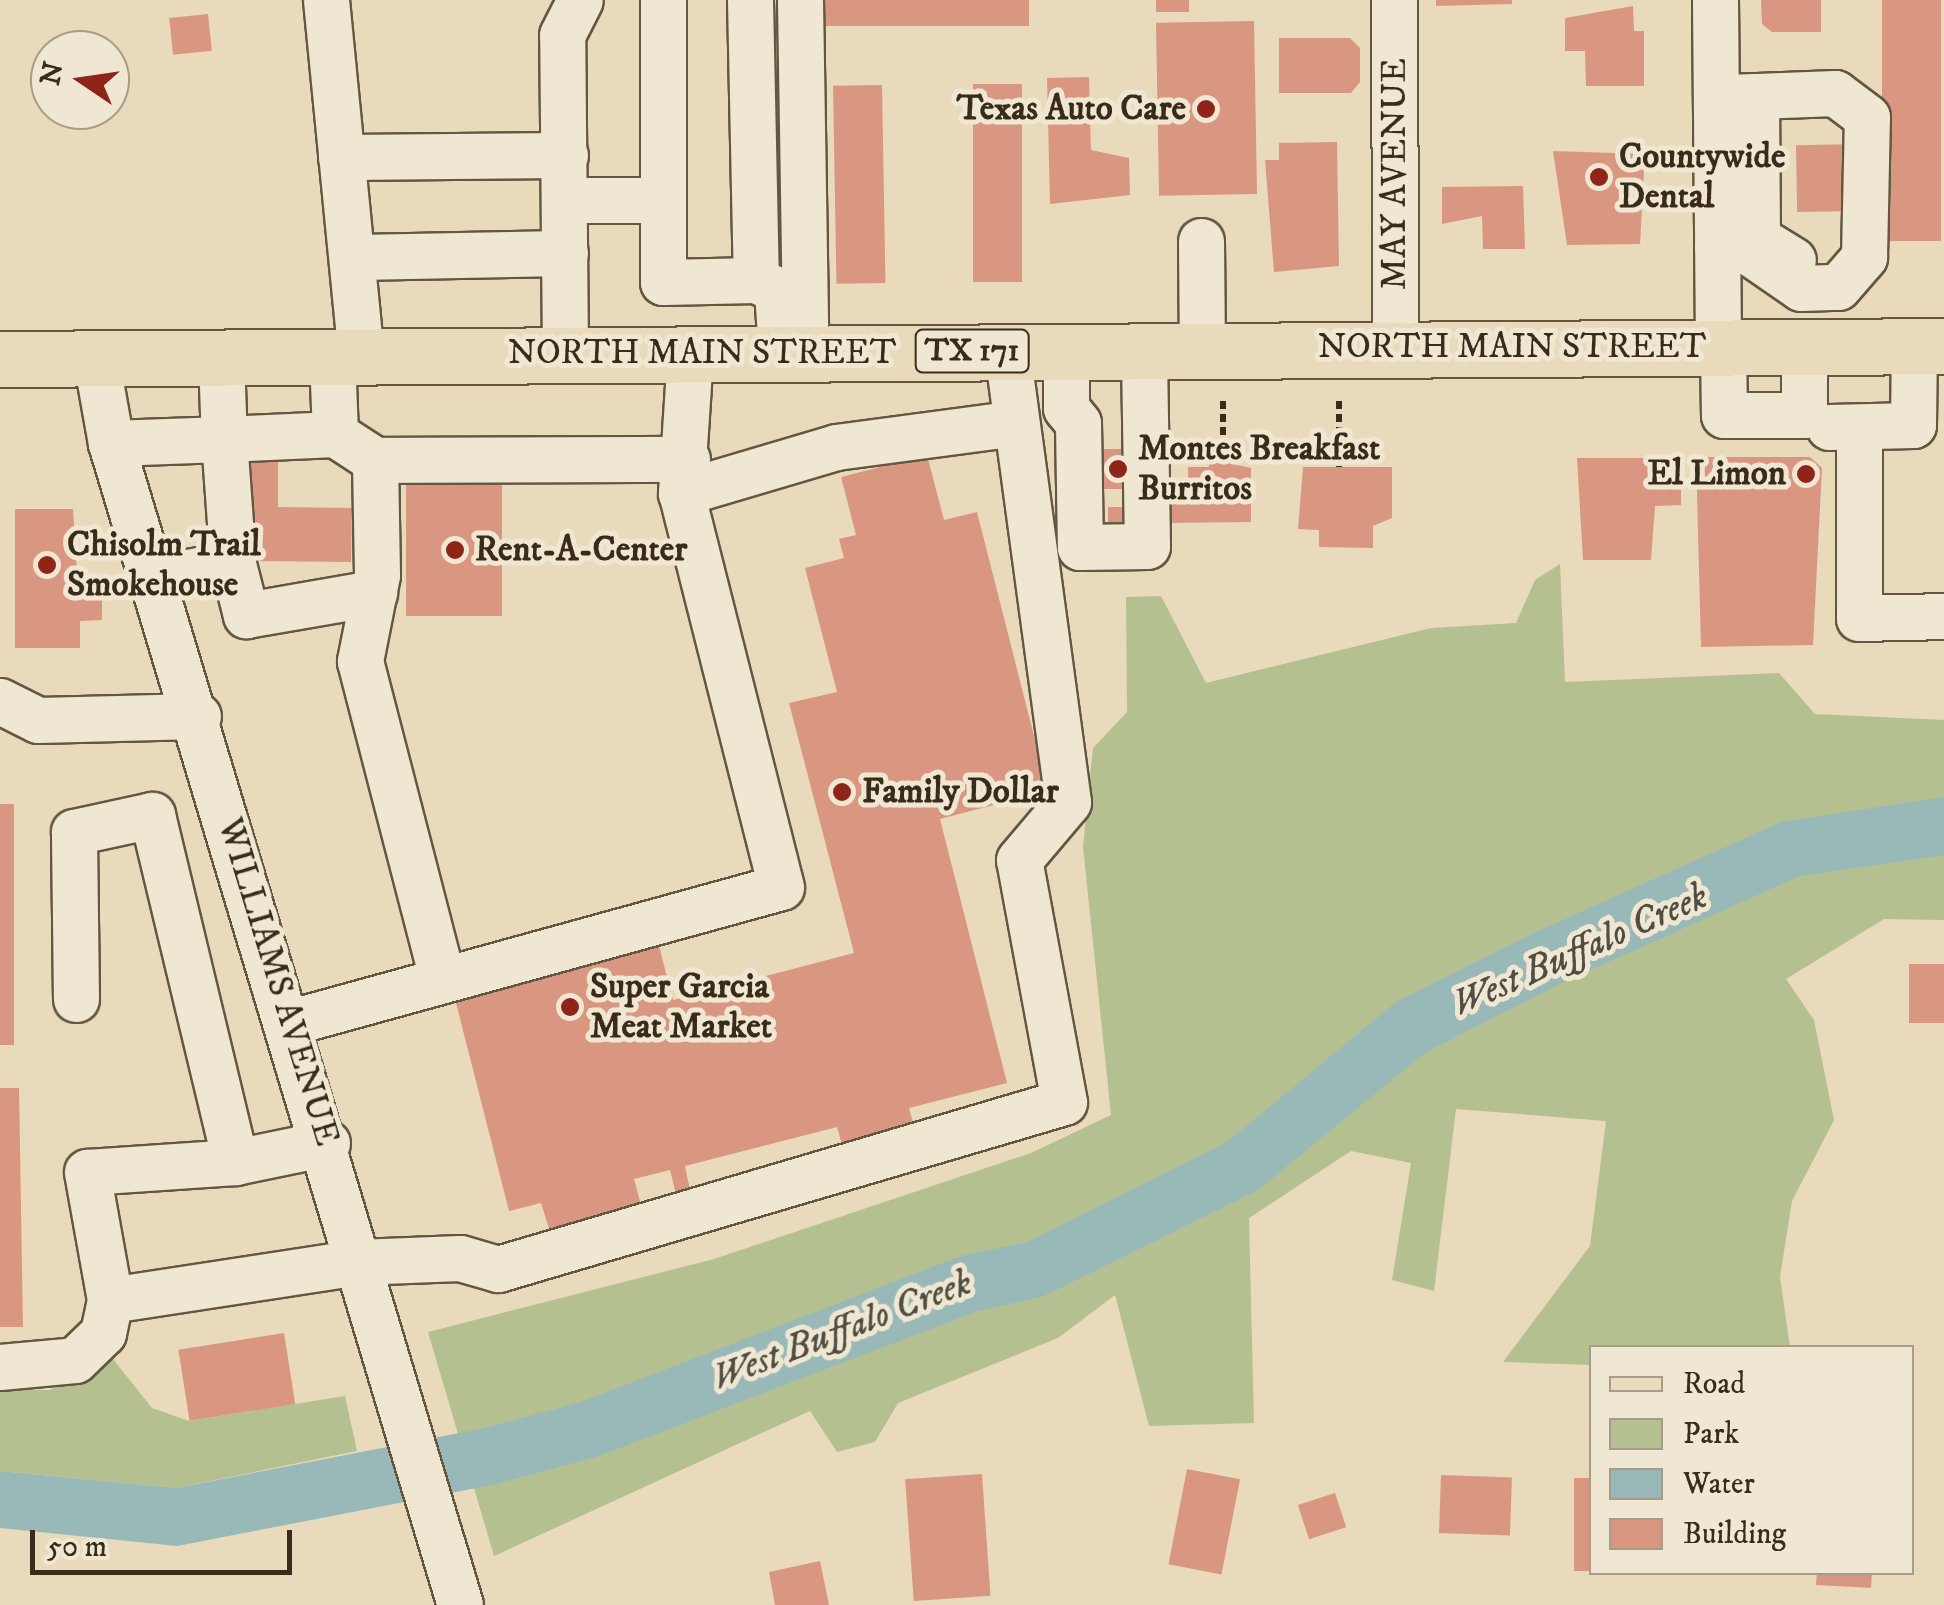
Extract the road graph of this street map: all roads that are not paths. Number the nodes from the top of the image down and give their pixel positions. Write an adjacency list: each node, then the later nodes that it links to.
1 (326, 0): 10 (street)
2 (664, 0): 12 (street)
3 (750, 0): 17 (street)
4 (800, 0): 27 (street)
5 (1394, 0): 22 (street, MAY AVENUE)
6 (1715, 0): 8 (street)
7 (581, 1): 9 (street)
8 (1736, 96): 14 (street); 18 (street); 18 (street)
9 (565, 155): 10 (street); 11 (street)
10 (341, 157): 16 (street)
11 (565, 200): 12 (street); 15 (street)
12 (662, 200): 17 (street)
13 (1201, 241): 25 (street)
14 (1717, 248): 18 (street); 19 (street)
15 (565, 253): 16 (street); 29 (street)
16 (354, 256): 30 (street)
17 (756, 280): 27 (street)
18 (1825, 288): 21 (street)
19 (1721, 346): 21 (main road, NORTH MAIN STREET / TX 171); 22 (main road, NORTH MAIN STREET / TX 171); 34 (street)
20 (1929, 346): 21 (main road, NORTH MAIN STREET / TX 171); 36 (street)
21 (1815, 347): 34 (street)
22 (1395, 348): 25 (main road, NORTH MAIN STREET / TX 171)
23 (1066, 350): 24 (main road, NORTH MAIN STREET / TX 171); 24 (street); 26 (main road, NORTH MAIN STREET / TX 171)
24 (1144, 350): 25 (main road, NORTH MAIN STREET / TX 171)
25 (1202, 350)
26 (1007, 351): 27 (main road, NORTH MAIN STREET / TX 171); 35 (street)
27 (793, 352): 28 (main road, NORTH MAIN STREET / TX 171)
28 (690, 353): 29 (main road, NORTH MAIN STREET / TX 171); 42 (street)
29 (565, 354): 30 (main road, NORTH MAIN STREET / TX 171)
30 (347, 356): 31 (main road, NORTH MAIN STREET / TX 171); 38 (street)
31 (221, 358): 32 (main road, NORTH MAIN STREET / TX 171); 39 (street)
32 (96, 359): 33 (main road, NORTH MAIN STREET / TX 171); 40 (street, WILLIAMS AVENUE)
33 (0, 360)
34 (1804, 415): 37 (street)
35 (1016, 423): 42 (street); 56 (street)
36 (1928, 424): 37 (street)
37 (1859, 426): 46 (street)
38 (335, 434): 39 (street); 41 (street)
39 (224, 438): 40 (street); 43 (street)
40 (111, 444): 44 (street, WILLIAMS AVENUE)
41 (375, 460): 42 (street); 45 (street)
42 (684, 476): 51 (street)
43 (233, 564): 44 (street); 45 (street)
44 (154, 578): 48 (street, WILLIAMS AVENUE)
45 (374, 593): 51 (street)
46 (1944, 616)
47 (0, 701): 48 (street)
48 (198, 716): 49 (street, WILLIAMS AVENUE)
49 (223, 800): 50 (street); 53 (street, WILLIAMS AVENUE)
50 (152, 815): 52 (street); 55 (street)
51 (441, 974): 53 (street)
52 (76, 999)
53 (291, 1022): 54 (street, WILLIAMS AVENUE)
54 (327, 1142): 55 (street); 56 (street, WILLIAMS AVENUE)
55 (235, 1162): 57 (street)
56 (358, 1262): 57 (street); 59 (street, WILLIAMS AVENUE)
57 (110, 1300): 58 (street)
58 (0, 1367)
59 (460, 1605)

